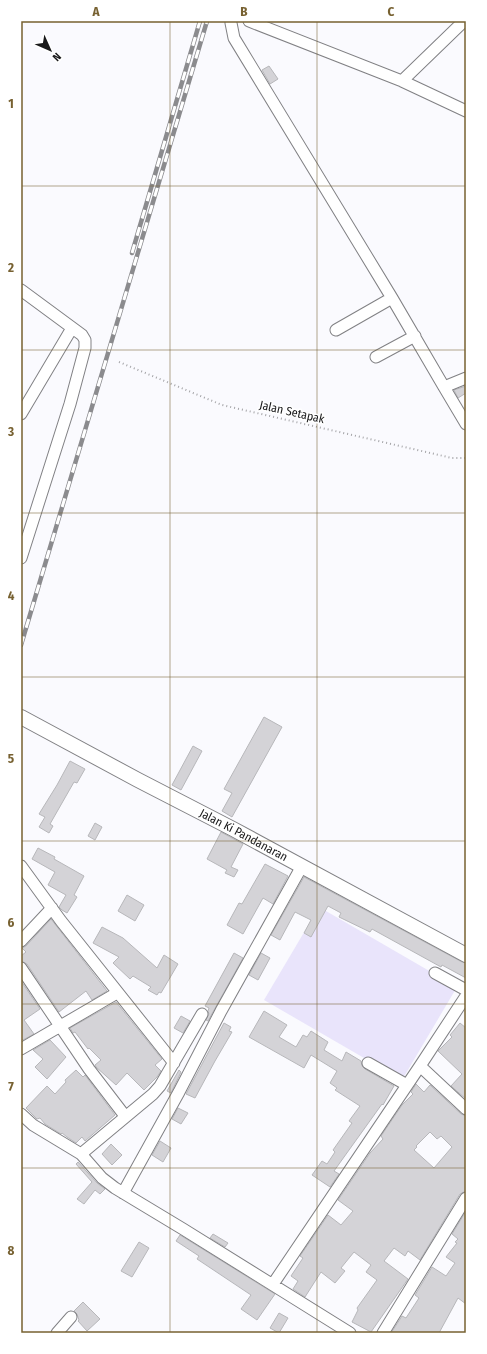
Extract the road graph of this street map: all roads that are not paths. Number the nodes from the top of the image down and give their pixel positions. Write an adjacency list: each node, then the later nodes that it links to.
1 (232, 21): 7 (street)
2 (249, 21): 4 (street)
3 (464, 21): 4 (street)
4 (402, 81): 5 (street)
5 (466, 111)
6 (21, 290): 8 (street)
7 (392, 298): 9 (street); 10 (street)
8 (72, 328): 14 (street); 16 (street)
9 (336, 330)
10 (414, 336): 11 (street); 13 (street)
11 (376, 357)
12 (466, 378): 13 (street)
13 (444, 387): 15 (street)
14 (21, 414)
15 (466, 424)
16 (21, 558)
17 (22, 721): 19 (main road, Jalan Ki Pandanaran)
18 (21, 866): 20 (street)
19 (302, 866): 22 (main road, Jalan Ki Pandanaran); 39 (street)
20 (52, 908): 21 (street); 26 (street)
21 (21, 941)
22 (466, 955)
23 (21, 968): 29 (street)
24 (435, 973): 25 (street)
25 (466, 990)
26 (117, 993): 29 (street); 31 (street)
27 (466, 996): 33 (street)
28 (202, 1014): 31 (street)
29 (60, 1026): 30 (street); 37 (street)
30 (21, 1049)
31 (174, 1064): 37 (street)
32 (368, 1064): 34 (street)
33 (420, 1066): 34 (street); 35 (street)
34 (407, 1085): 41 (street)
35 (466, 1109)
36 (21, 1114): 38 (street)
37 (125, 1116): 38 (street)
38 (81, 1154): 39 (street)
39 (123, 1193): 41 (street)
40 (466, 1198): 45 (street)
41 (273, 1284): 44 (street)
42 (72, 1317): 43 (street)
43 (57, 1333)
44 (350, 1333)
45 (382, 1333)

